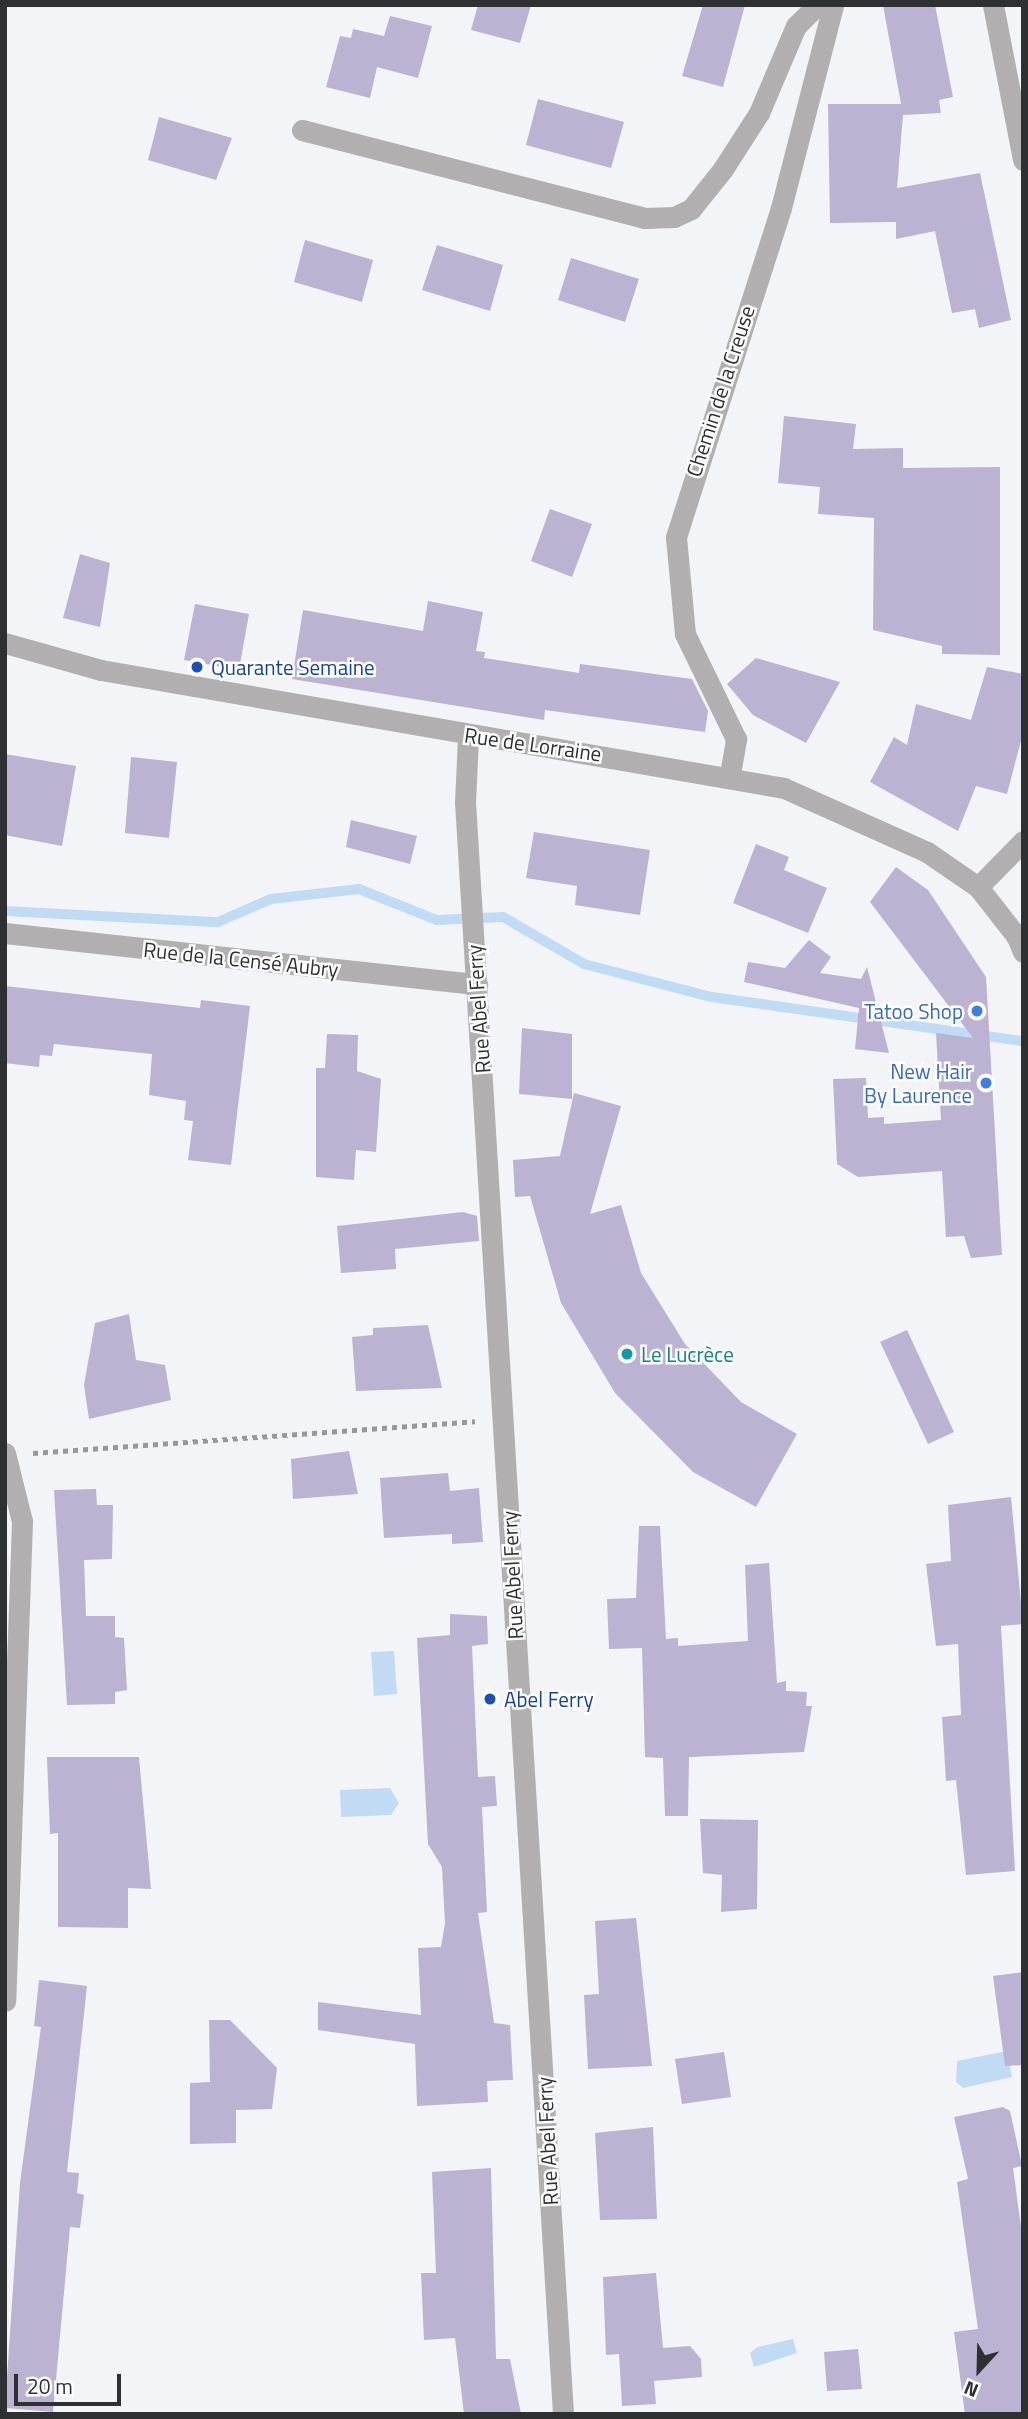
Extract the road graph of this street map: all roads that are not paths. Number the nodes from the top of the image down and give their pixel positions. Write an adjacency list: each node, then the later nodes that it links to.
1 (817, 5): 4 (street)
2 (833, 5): 8 (street, Chemin de la Creuse)
3 (993, 5): 5 (street)
4 (302, 130)
5 (1023, 160)
6 (5, 643): 7 (street, Rue de Lorraine)
7 (468, 737): 8 (street, Rue de Lorraine); 13 (street, Rue Abel Ferry)
8 (730, 774): 10 (street, Rue de Lorraine)
9 (1023, 841): 10 (street)
10 (978, 887): 12 (street, Rue de Lorraine)
11 (5, 933): 13 (street, Rue de la Censé Aubry)
12 (1021, 941)
13 (477, 984): 16 (street, Rue Abel Ferry)
14 (5, 1454): 15 (street)
15 (5, 2001)
16 (563, 2414)

